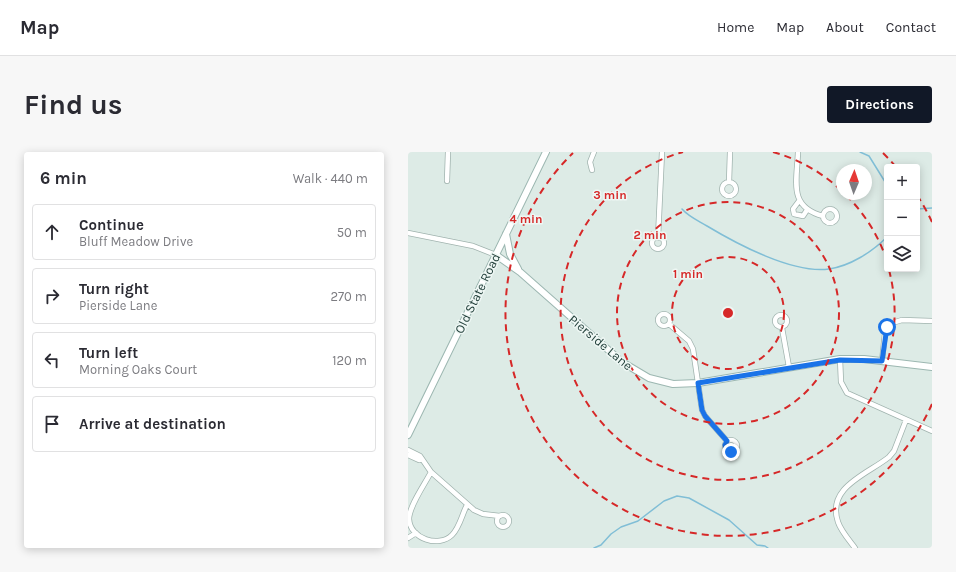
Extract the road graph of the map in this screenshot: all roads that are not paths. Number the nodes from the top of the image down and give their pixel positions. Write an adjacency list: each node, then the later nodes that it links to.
1 (448, 152): 8 (street)
2 (546, 152): 14 (street, Old State Road)
3 (594, 152): 7 (street)
4 (662, 152): 15 (street)
5 (730, 152): 9 (street)
6 (798, 152): 10 (street)
7 (592, 170)
8 (447, 181)
9 (729, 182)
10 (799, 201): 11 (street); 11 (street)
11 (808, 210): 12 (street)
12 (823, 216)
13 (408, 233): 16 (street, Pierside Lane)
14 (506, 234): 16 (street, Old State Road); 17 (street)
15 (658, 238)
16 (496, 255): 17 (street, Pierside Lane); 28 (street, Old State Road)
17 (520, 272): 25 (street, Pierside Lane)
18 (932, 321): 22 (street)
19 (669, 324): 25 (street)
20 (782, 328): 23 (street)
21 (840, 360): 22 (street, Pierside Lane); 23 (street, Pierside Lane); 26 (street)
22 (882, 361): 24 (street, Pierside Lane)
23 (789, 367): 25 (street, Pierside Lane)
24 (932, 368)
25 (698, 383): 29 (street)
26 (906, 420): 27 (street); 39 (street)
27 (932, 431)
28 (408, 435)
29 (727, 441)
30 (408, 450): 32 (street)
31 (408, 455): 32 (street)
32 (422, 459): 33 (street)
33 (431, 472): 34 (street); 36 (street)
34 (467, 505): 35 (street); 37 (street)
35 (500, 516)
36 (409, 524): 37 (street)
37 (416, 534): 38 (street)
38 (408, 538)
39 (854, 548)

